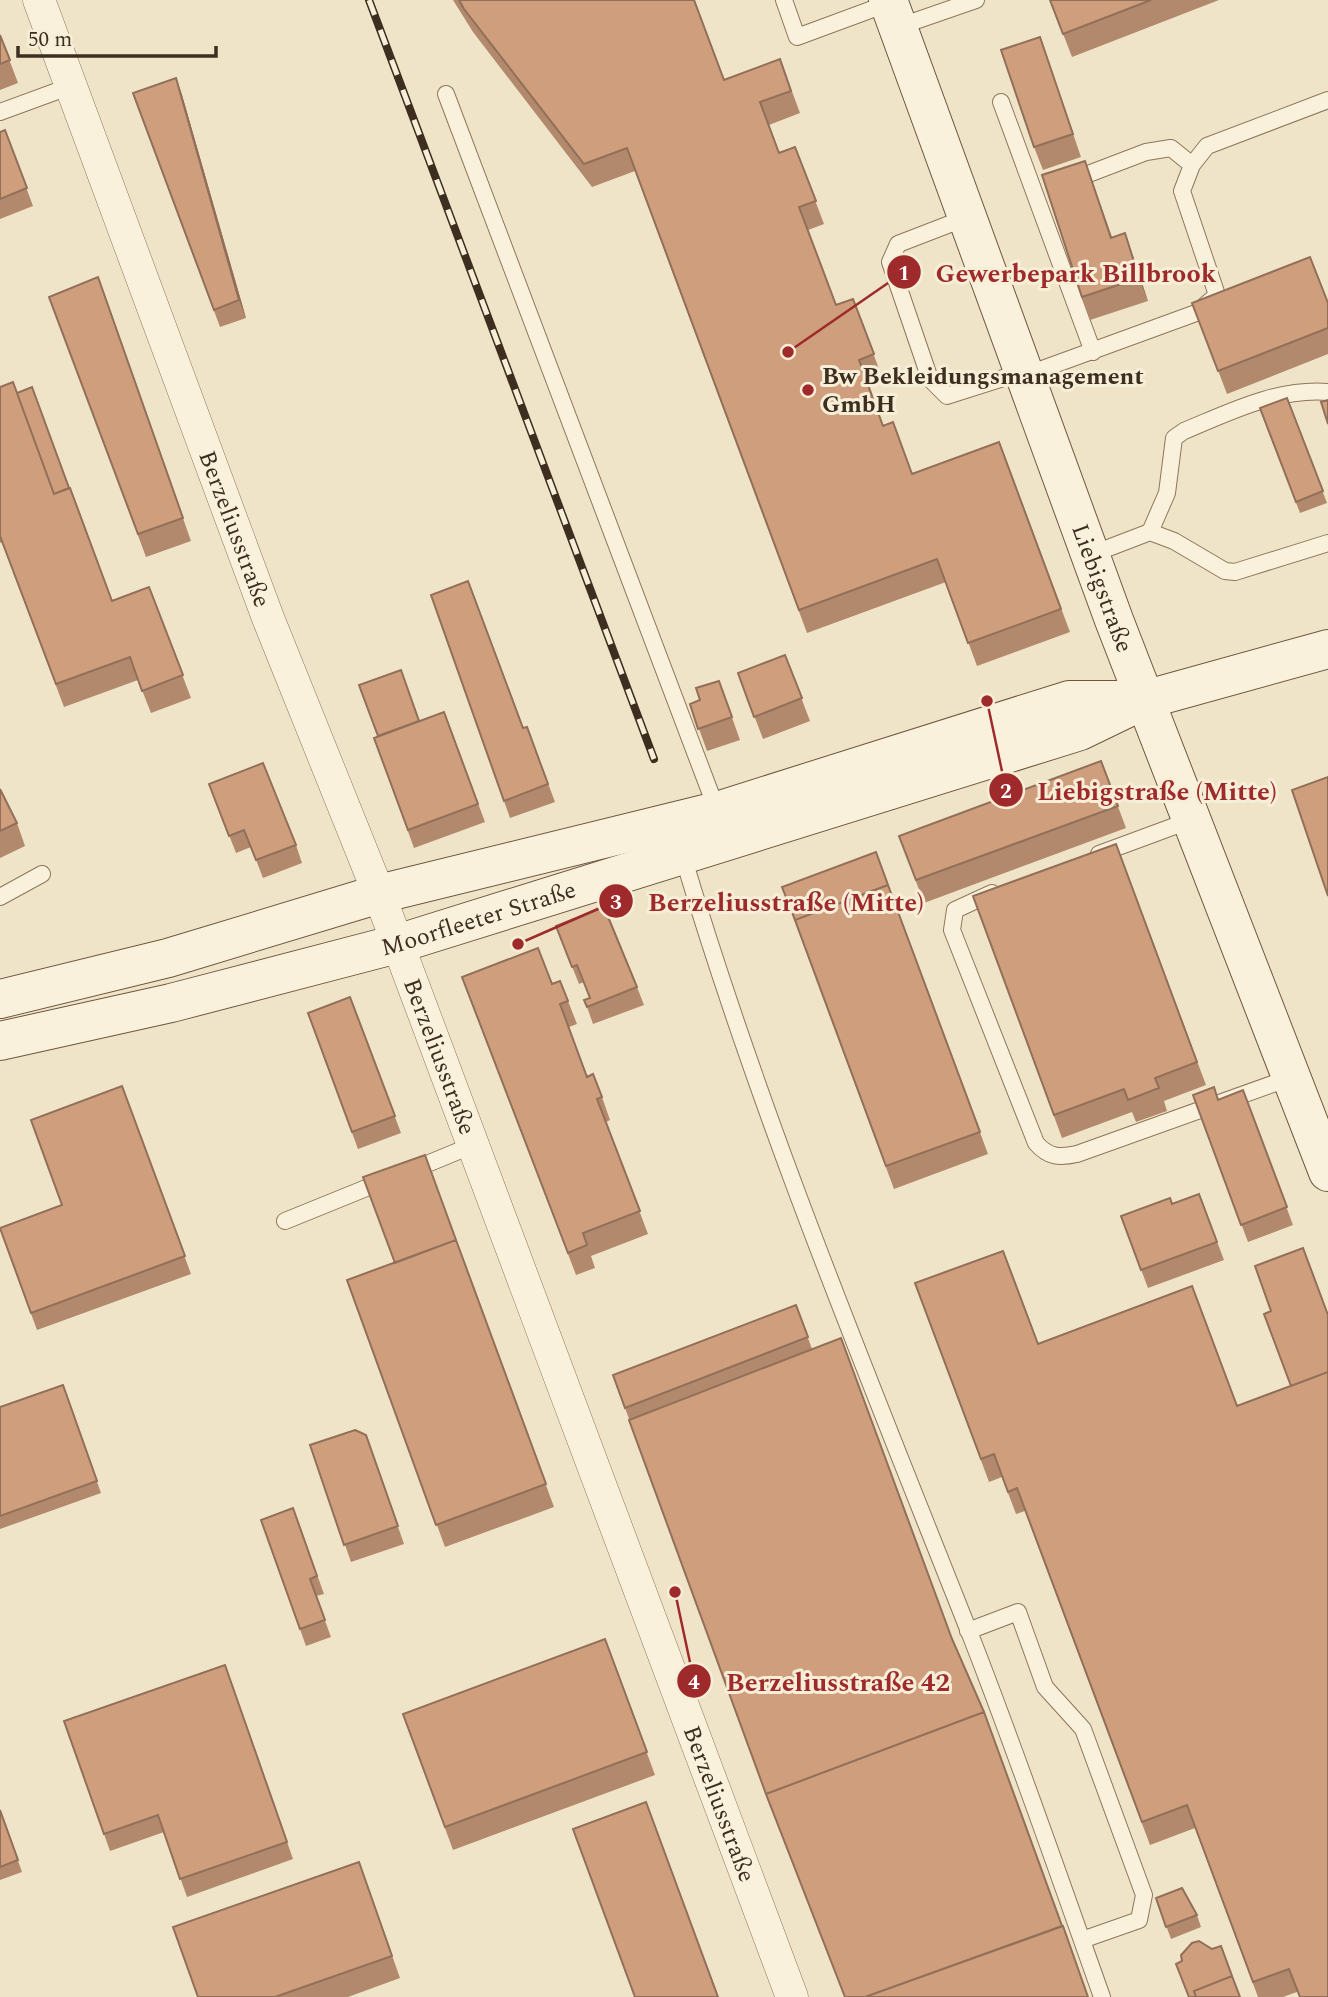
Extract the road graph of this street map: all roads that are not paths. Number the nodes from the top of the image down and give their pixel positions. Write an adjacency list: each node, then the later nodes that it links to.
1 (39, 0): 5 (street, Berzeliusstraße)
2 (784, 0): 4 (lane)
3 (976, 0): 4 (lane)
4 (891, 10): 12 (main road, Liebigstraße)
5 (71, 86): 9 (lane); 27 (street, Berzeliusstraße)
6 (446, 94): 22 (lane)
7 (1328, 100): 10 (lane)
8 (1001, 102): 11 (lane)
9 (0, 112)
10 (1192, 165): 11 (lane); 13 (lane)
11 (1047, 189): 13 (lane)
12 (968, 217): 14 (main road, Liebigstraße); 14 (lane)
13 (1093, 352): 14 (lane)
14 (1026, 373): 18 (main road, Liebigstraße)
15 (1328, 392): 16 (lane)
16 (1150, 532): 17 (lane); 18 (lane)
17 (1328, 543)
18 (1090, 555): 20 (main road, Liebigstraße)
19 (1328, 649): 20 (main road, Moorfleeter Straße)
20 (1144, 700): 21 (main road, Liebigstraße); 22 (main road, Moorfleeter Straße)
21 (1191, 820): 24 (lane); 32 (main road, Liebigstraße)
22 (721, 827): 23 (main road, Moorfleeter Straße)
23 (677, 839): 27 (main road, Moorfleeter Straße); 29 (main road, Moorfleeter Straße); 36 (lane)
24 (1080, 861)
25 (42, 874): 28 (lane)
26 (1003, 890): 32 (lane)
27 (379, 894): 29 (street, Berzeliusstraße); 30 (main road, Moorfleeter Straße)
28 (0, 897)
29 (397, 944): 31 (main road, Moorfleeter Straße); 33 (street, Berzeliusstraße)
30 (0, 999)
31 (0, 1041)
32 (1292, 1077): 34 (main road, Liebigstraße)
33 (473, 1146): 35 (lane); 38 (street, Berzeliusstraße)
34 (1328, 1172)
35 (285, 1221)
36 (968, 1631): 37 (lane); 37 (lane)
37 (1082, 1940): 39 (lane)
38 (792, 1997)
39 (1102, 1997)

